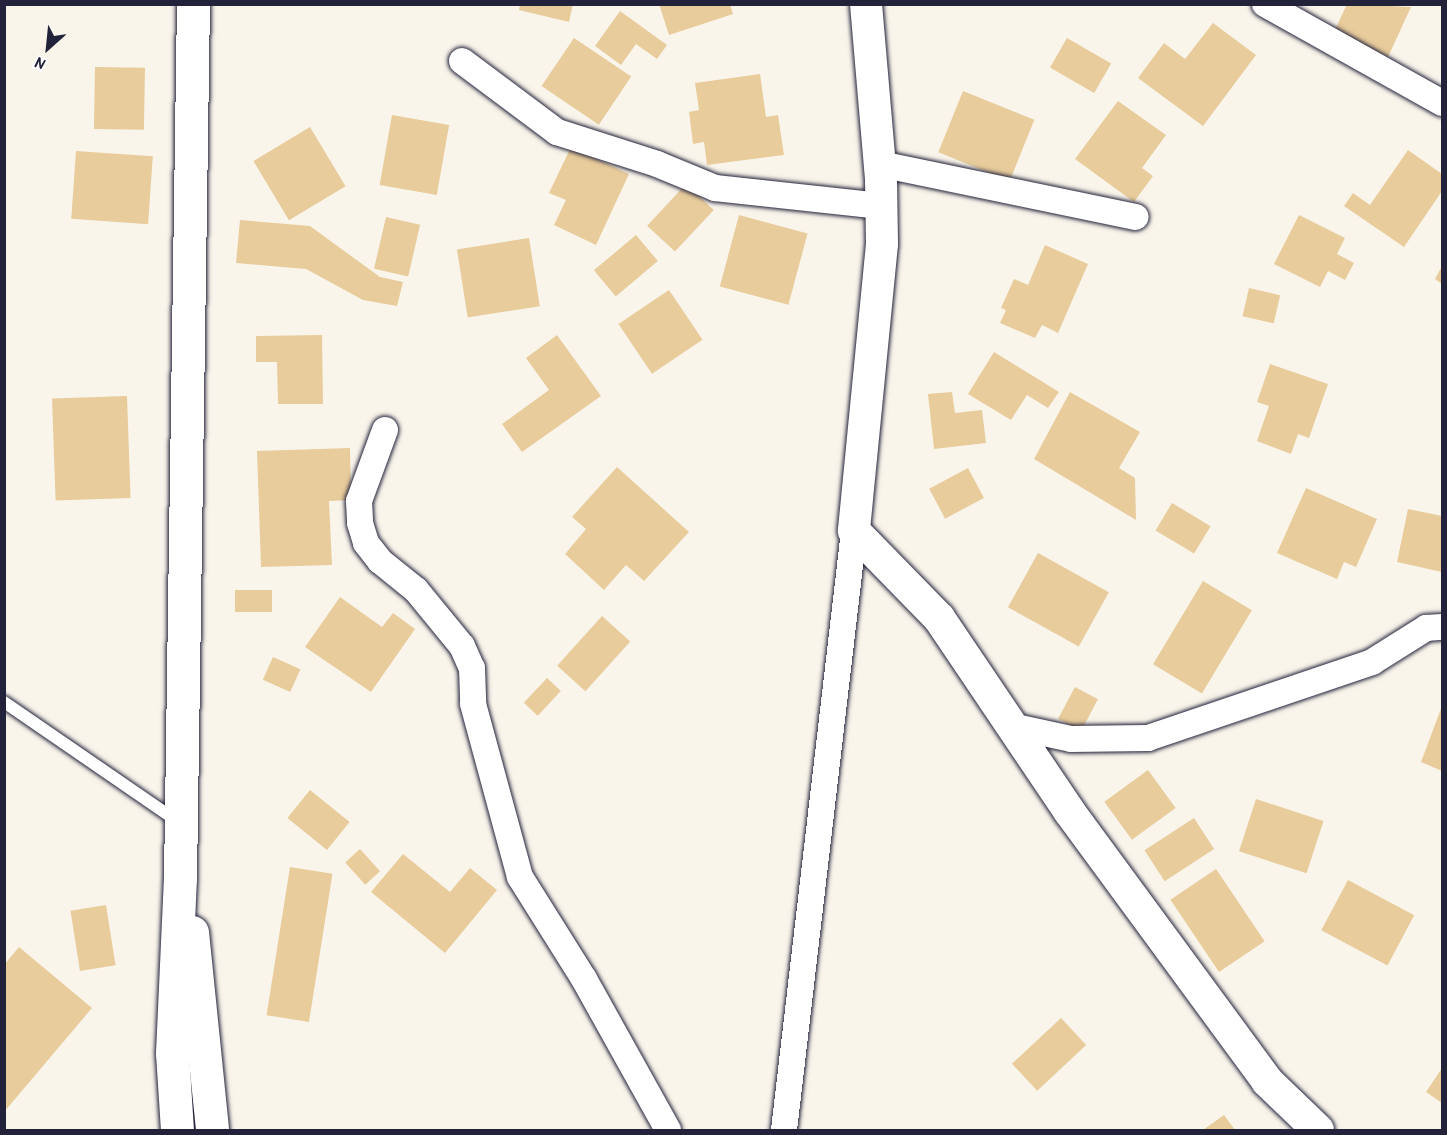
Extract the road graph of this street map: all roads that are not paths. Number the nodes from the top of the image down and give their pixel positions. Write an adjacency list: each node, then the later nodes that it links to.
1 (193, 4): 14 (main road)
2 (866, 4): 6 (street)
3 (1265, 4): 5 (street)
4 (462, 61): 7 (street)
5 (1443, 103)
6 (880, 164): 7 (street); 8 (street)
7 (881, 206): 10 (street)
8 (1136, 217)
9 (385, 430): 18 (street)
10 (854, 531): 13 (street); 19 (street)
11 (1443, 627): 13 (street)
12 (4, 702): 14 (lane)
13 (1011, 726): 20 (street)
14 (180, 824): 15 (main road)
15 (180, 878): 16 (main road); 17 (main road)
16 (177, 1131)
17 (212, 1131)
18 (668, 1131)
19 (784, 1131)
20 (1318, 1131)

